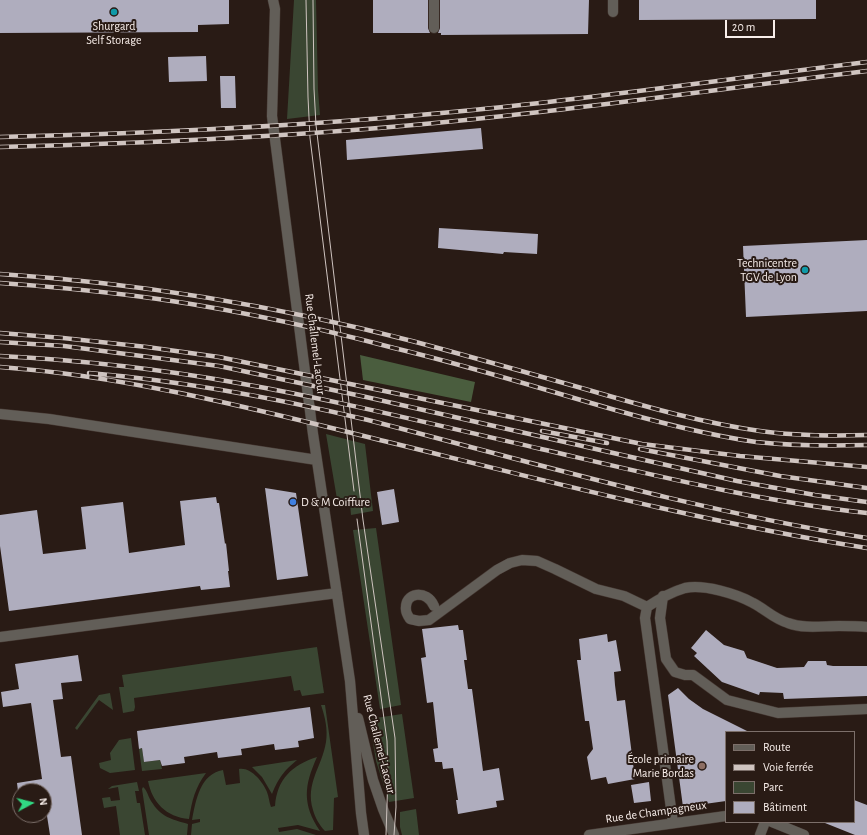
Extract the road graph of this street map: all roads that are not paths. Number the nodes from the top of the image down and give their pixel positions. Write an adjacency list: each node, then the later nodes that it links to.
1 (434, 0): 5 (street)
2 (613, 0): 4 (street)
3 (275, 3): 7 (street, Rue Challemel-Lacour)
4 (613, 12)
5 (434, 28)
6 (0, 414): 7 (street)
7 (317, 460): 8 (street, Rue Challemel-Lacour)
8 (337, 593): 13 (street); 14 (street, Rue Challemel-Lacour)
9 (663, 596): 11 (street); 12 (street); 15 (street)
10 (434, 606): 11 (street)
11 (647, 607): 17 (street)
12 (867, 627)
13 (0, 637)
14 (350, 681): 20 (street, Rue Challemel-Lacour); 21 (street, Rue Challemel-Lacour)
15 (867, 709)
16 (725, 816): 17 (street, Rue de Champagneux)
17 (673, 823): 22 (street, Rue de Champagneux)
18 (765, 823): 23 (street)
19 (774, 823): 24 (street)
20 (364, 835)
21 (394, 835)
22 (589, 835)
23 (760, 835)
24 (804, 835)

